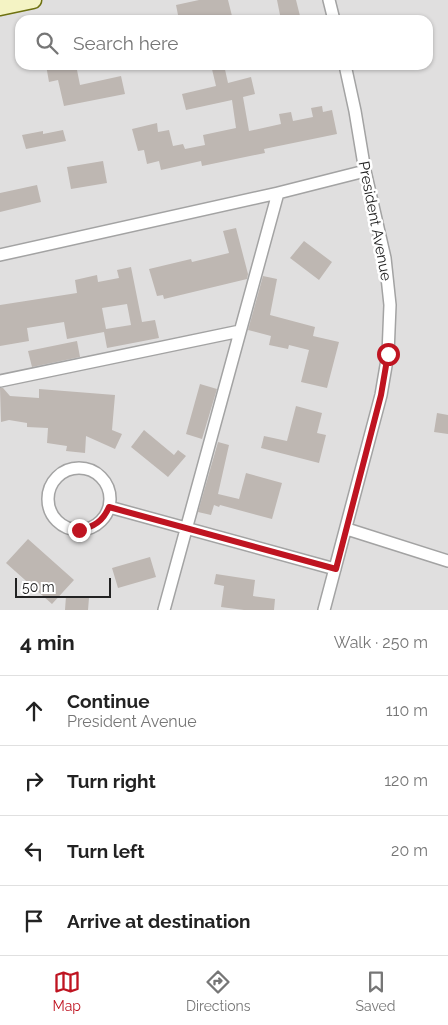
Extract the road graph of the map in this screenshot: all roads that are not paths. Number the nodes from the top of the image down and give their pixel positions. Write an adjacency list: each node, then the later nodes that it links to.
1 (33, 0): 3 (street)
2 (329, 0): 4 (street)
3 (0, 7)
4 (333, 15)
5 (345, 70): 6 (street, President Avenue)
6 (365, 170): 7 (street); 13 (street, President Avenue)
7 (278, 193): 8 (street); 9 (street)
8 (0, 255)
9 (240, 331): 10 (street); 12 (street)
10 (0, 381)
11 (109, 507): 11 (street); 12 (street)
12 (187, 527): 15 (street); 16 (street)
13 (347, 529): 14 (street); 15 (street, President Avenue)
14 (448, 561)
15 (336, 569): 17 (street, President Avenue)
16 (164, 610)
17 (324, 610)

